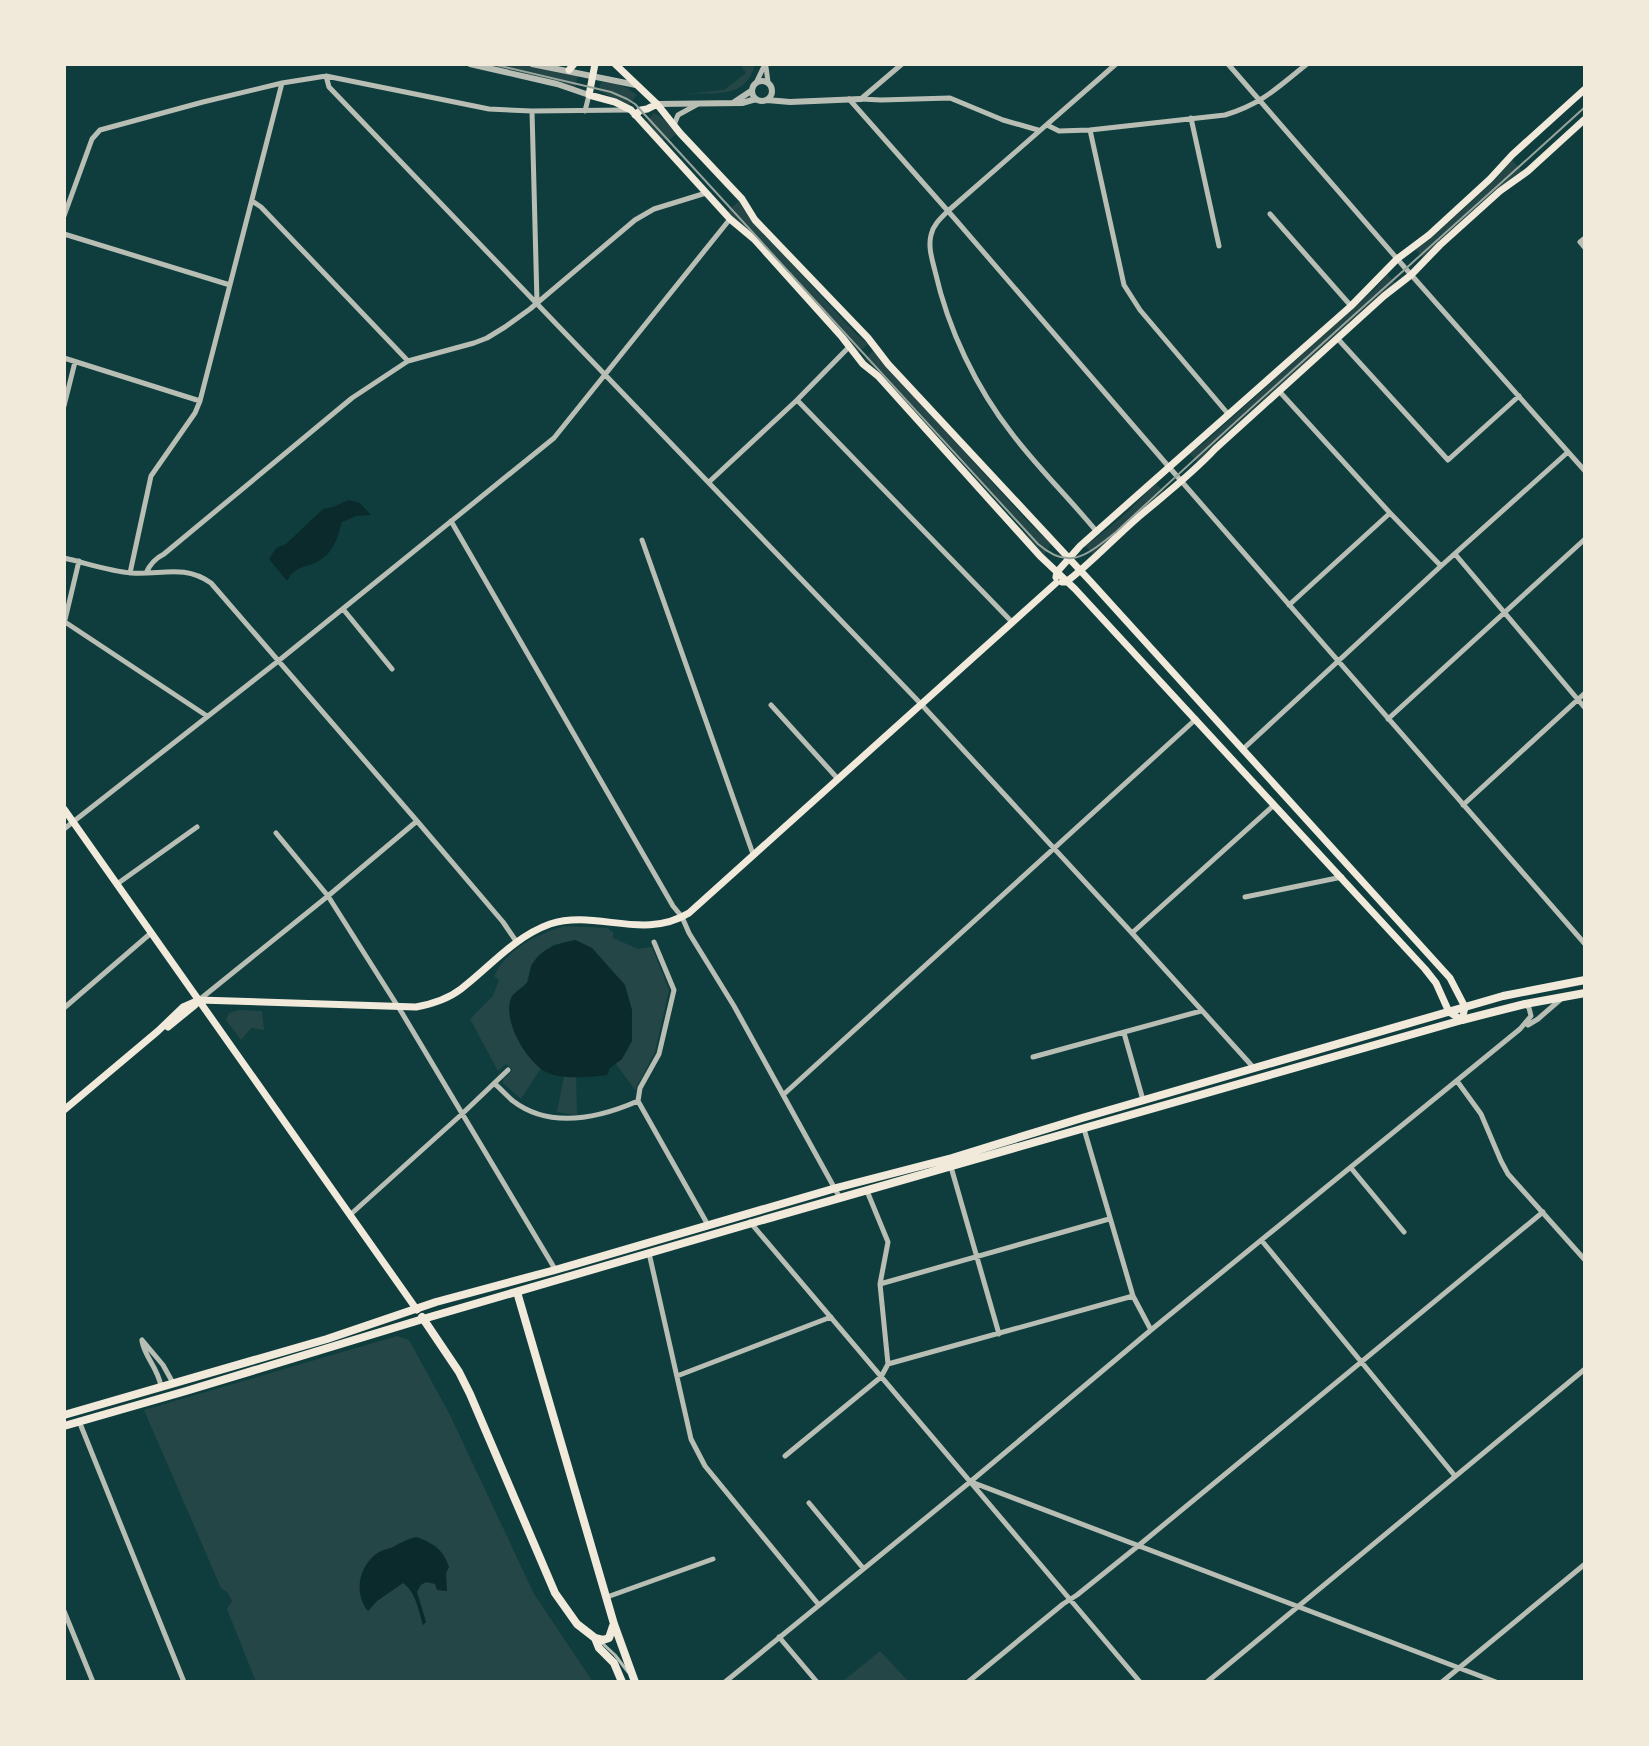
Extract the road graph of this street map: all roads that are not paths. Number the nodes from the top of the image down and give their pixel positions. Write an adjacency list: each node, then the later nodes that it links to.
1 (470, 64): 20 (street)
2 (532, 64): 10 (street)
3 (595, 64): 12 (main road)
4 (615, 64): 16 (main road)
5 (765, 64): 13 (street); 14 (street)
6 (902, 64): 23 (street)
7 (1116, 64): 36 (street)
8 (1228, 64): 25 (street)
9 (1307, 64): 25 (street)
10 (572, 67): 12 (street)
11 (326, 76): 15 (street); 30 (street); 52 (street)
12 (593, 76): 16 (street); 20 (main road)
13 (757, 81): 14 (street); 18 (street)
14 (768, 82): 19 (street)
15 (282, 83): 40 (street); 43 (street)
16 (636, 85): 28 (main road)
17 (1585, 89): 49 (main road)
18 (751, 91): 21 (street); 27 (street)
19 (772, 91): 24 (street); 26 (street)
20 (589, 95): 31 (street); 32 (main road)
21 (756, 99): 24 (street); 27 (street)
22 (849, 99): 23 (street); 26 (street); 41 (street)
23 (861, 99): 38 (street)
24 (767, 100): 26 (street)
25 (1261, 101): 33 (street); 49 (street)
26 (790, 102)
27 (733, 103): 29 (street)
28 (657, 104): 29 (street); 32 (main road); 35 (main road)
29 (698, 104): 35 (street)
30 (532, 111): 31 (street); 52 (street)
31 (585, 111): 32 (street)
32 (633, 113): 39 (main road)
33 (1191, 118): 37 (street); 47 (street)
34 (1585, 119): 50 (main road)
35 (674, 125): 78 (main road)
36 (1047, 125): 37 (street); 38 (street)
37 (1090, 130): 65 (street)
38 (1039, 131): 41 (street)
39 (707, 193): 44 (main road); 52 (street)
40 (252, 201): 51 (street); 57 (street)
41 (948, 211): 67 (street); 73 (street)
42 (1270, 214): 53 (street)
43 (64, 216)
44 (730, 219): 55 (main road); 59 (street)
45 (64, 234): 51 (street)
46 (1583, 240): 48 (street)
47 (1219, 246)
48 (1585, 248)
49 (1397, 259): 50 (street); 53 (main road)
50 (1411, 275): 54 (main road); 61 (street)
51 (230, 285): 63 (street)
52 (537, 303): 57 (street); 59 (street)
53 (1351, 306): 65 (main road)
54 (1337, 338): 60 (main road); 61 (street)
55 (849, 347): 62 (street); 82 (main road)
56 (64, 358): 58 (street)
57 (408, 361): 84 (street)
58 (75, 362): 63 (street); 64 (street)
59 (605, 374): 70 (street); 72 (street)
60 (1279, 391): 69 (main road); 71 (street)
61 (1519, 396): 66 (street)
62 (797, 400): 70 (street); 90 (street)
63 (200, 401): 83 (street)
64 (64, 406)
65 (1229, 415): 67 (main road)
66 (1568, 452): 68 (street); 76 (street)
67 (1169, 467): 69 (street); 73 (main road)
68 (1585, 471)
69 (1182, 481): 81 (main road); 87 (street)
70 (709, 482): 97 (street)
71 (1390, 513): 80 (street); 87 (street)
72 (451, 521): 88 (street); 119 (street)
73 (1097, 532): 78 (main road)
74 (1585, 539): 89 (street)
75 (642, 540): 114 (street)
76 (1455, 554): 80 (street); 89 (street)
77 (64, 558): 79 (street)
78 (1068, 558): 81 (main road); 82 (main road)
79 (79, 561): 83 (street); 91 (street)
80 (1441, 566): 92 (street)
81 (1080, 571): 85 (main road); 103 (main road)
82 (1057, 572): 85 (main road); 86 (main road)
83 (130, 573): 84 (street)
84 (146, 573): 93 (street)
85 (1066, 582): 86 (main road); 101 (main road)
86 (1056, 583): 90 (main road)
87 (1289, 605): 92 (street)
88 (343, 609): 93 (street); 94 (street)
89 (1505, 613): 96 (street); 102 (street)
90 (1012, 622): 97 (main road)
91 (64, 624): 100 (street)
92 (1338, 660): 102 (street); 103 (street)
93 (277, 662): 100 (street); 109 (street)
94 (392, 669)
95 (1585, 693): 96 (street)
96 (1578, 700): 99 (street); 106 (street)
97 (921, 704): 104 (main road); 113 (street)
98 (771, 705): 104 (street)
99 (1585, 708)
100 (207, 716): 108 (street)
101 (1196, 718): 105 (main road); 113 (street)
102 (1388, 719): 106 (street)
103 (1242, 750): 131 (main road)
104 (838, 779): 114 (main road)
105 (1275, 804): 115 (main road); 121 (street)
106 (1463, 805): 124 (street)
107 (64, 809): 108 (main road)
108 (73, 821): 111 (street); 116 (main road)
109 (417, 821): 117 (street); 122 (street)
110 (197, 827): 116 (street)
111 (64, 829)
112 (276, 833): 117 (street)
113 (1053, 847): 121 (street); 143 (street)
114 (753, 854): 119 (main road)
115 (1342, 877): 118 (street); 134 (main road)
116 (117, 884): 120 (main road)
117 (328, 896): 128 (street); 130 (street)
118 (1245, 897)
119 (682, 917): 122 (main road); 143 (street)
120 (151, 933): 128 (main road); 132 (street)
121 (1132, 933): 133 (street)
122 (516, 941): 130 (main road)
123 (654, 942): 145 (street)
124 (1585, 944)
125 (1585, 980): 131 (main road)
126 (1585, 993): 127 (main road)
127 (1563, 997): 129 (main road); 136 (street)
128 (199, 1000): 130 (main road); 146 (main road); 155 (main road)
129 (1525, 1004): 135 (main road); 136 (street)
130 (397, 1007): 147 (street)
131 (1465, 1007): 134 (main road); 135 (main road)
132 (64, 1008)
133 (1201, 1011): 137 (street); 139 (street)
134 (1449, 1012): 135 (main road); 139 (main road)
135 (1462, 1020): 148 (main road)
136 (1520, 1029): 141 (street)
137 (1124, 1033): 138 (street); 144 (street)
138 (1033, 1057)
139 (1254, 1068): 144 (main road)
140 (508, 1070): 142 (street)
141 (1457, 1081): 150 (street); 154 (street)
142 (495, 1084): 145 (street); 147 (street)
143 (783, 1095): 151 (street)
144 (1143, 1100): 151 (main road)
145 (638, 1101): 159 (street)
146 (64, 1110)
147 (462, 1114): 155 (street); 165 (street)
148 (1084, 1129): 149 (main road); 157 (street)
149 (951, 1167): 152 (main road); 163 (street)
150 (1351, 1168): 160 (street); 161 (street)
151 (836, 1188): 153 (street); 156 (main road)
152 (867, 1191): 153 (main road); 167 (street)
153 (840, 1198): 158 (main road)
154 (1543, 1212): 164 (street); 176 (street)
155 (351, 1214): 171 (main road)
156 (747, 1214): 158 (street); 159 (main road)
157 (1109, 1219): 163 (street); 170 (street)
158 (751, 1223): 162 (main road); 172 (street)
159 (708, 1225): 165 (main road)
160 (1404, 1232)
161 (1262, 1241): 174 (street); 176 (street)
162 (649, 1253): 169 (main road); 179 (street)
163 (977, 1257): 167 (street); 175 (street)
164 (1585, 1260)
165 (555, 1270): 166 (main road)
166 (508, 1283): 168 (main road); 169 (main road)
167 (880, 1284): 177 (street)
168 (487, 1289): 171 (main road); 173 (main road)
169 (517, 1292): 173 (main road); 194 (main road)
170 (1133, 1296): 174 (street); 175 (street)
171 (417, 1310): 173 (main road); 181 (main road)
172 (831, 1317): 179 (street); 180 (street)
173 (423, 1319): 184 (main road); 201 (main road)
174 (1151, 1330): 188 (street)
175 (999, 1334): 177 (street)
176 (1360, 1362): 187 (street); 190 (street)
177 (888, 1364): 180 (street)
178 (1585, 1369): 187 (street)
179 (677, 1376): 196 (street)
180 (881, 1377): 186 (street); 188 (street)
181 (173, 1384): 182 (main road); 182 (street)
182 (161, 1387): 183 (main road)
183 (64, 1415)
184 (79, 1421): 185 (main road); 204 (street)
185 (64, 1426)
186 (785, 1456)
187 (1455, 1476): 197 (street)
188 (970, 1482): 190 (street); 193 (street); 195 (street)
189 (809, 1503): 193 (street)
190 (1138, 1546): 195 (street); 197 (street)
191 (713, 1559): 194 (street)
192 (1585, 1564): 202 (street)
193 (863, 1568): 196 (street)
194 (606, 1598): 199 (main road)
195 (1070, 1599): 209 (street); 210 (street)
196 (819, 1605): 200 (street)
197 (1297, 1606): 202 (street); 211 (street)
198 (64, 1611): 203 (street)
199 (614, 1624): 201 (main road); 206 (main road)
200 (779, 1637): 207 (street); 208 (street)
201 (595, 1638): 205 (main road); 206 (lane)
202 (1459, 1668): 212 (street); 213 (street)
203 (93, 1682)
204 (184, 1682)
205 (622, 1682)
206 (635, 1682)
207 (725, 1682)
208 (817, 1682)
209 (968, 1682)
210 (1140, 1682)
211 (1207, 1682)
212 (1442, 1682)
213 (1496, 1682)

